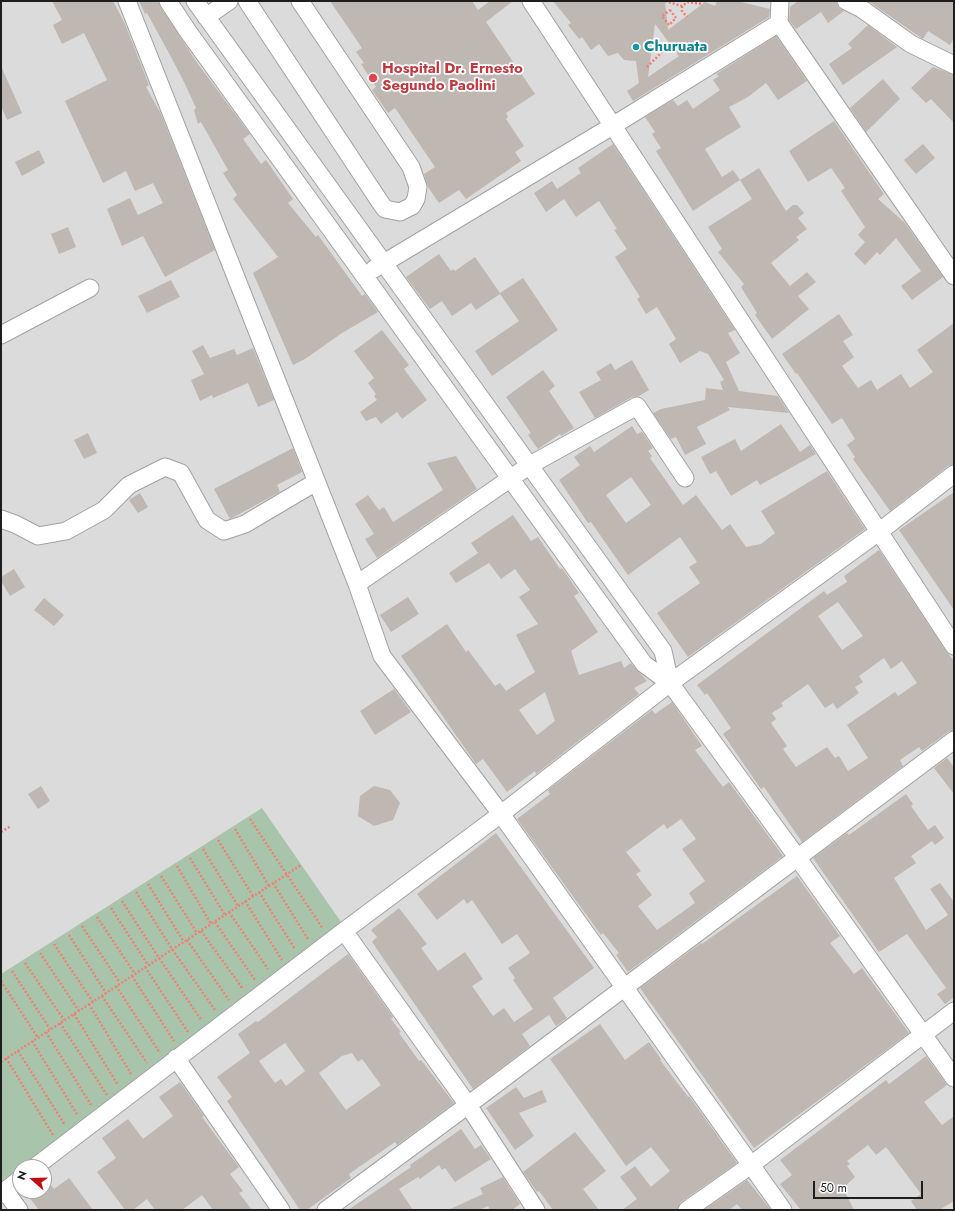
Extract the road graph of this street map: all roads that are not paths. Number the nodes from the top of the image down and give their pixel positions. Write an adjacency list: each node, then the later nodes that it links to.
1 (127, 1): 23 (street)
2 (168, 1): 15 (street)
3 (195, 1): 10 (street)
4 (229, 1): 10 (street)
5 (247, 1): 6 (street)
6 (300, 1)
7 (532, 1): 13 (street)
8 (780, 1): 11 (street)
9 (846, 1): 12 (street)
10 (206, 17): 14 (street)
11 (779, 23): 13 (street); 16 (street)
12 (954, 65)
13 (614, 125): 14 (street); 25 (street)
14 (384, 262): 15 (street); 19 (street)
15 (364, 275): 22 (street)
16 (954, 276)
17 (90, 288): 18 (street)
18 (1, 335)
19 (530, 465): 21 (street); 22 (street); 28 (street)
20 (954, 474): 25 (street)
21 (685, 478)
22 (511, 479): 26 (street); 28 (street)
23 (316, 482): 24 (street); 26 (street)
24 (1, 519)
25 (880, 531): 27 (street); 28 (street)
26 (357, 584): 30 (street)
27 (954, 646)
28 (670, 683): 30 (street); 31 (street)
29 (954, 740): 31 (street)
30 (501, 814): 32 (street); 33 (street)
31 (797, 857): 33 (street); 35 (street)
32 (344, 931): 36 (street); 38 (street)
33 (624, 988): 38 (street); 40 (street)
34 (954, 1011): 35 (street)
35 (922, 1034): 37 (street); 40 (street)
36 (171, 1052): 39 (street); 44 (street)
37 (954, 1078)
38 (468, 1105): 45 (street); 46 (street)
39 (44, 1159)
40 (751, 1165): 47 (street); 48 (street)
41 (12, 1185): 42 (street)
42 (3, 1192): 43 (street)
43 (19, 1210)
44 (281, 1210)
45 (326, 1210)
46 (536, 1210)
47 (687, 1210)
48 (783, 1210)

